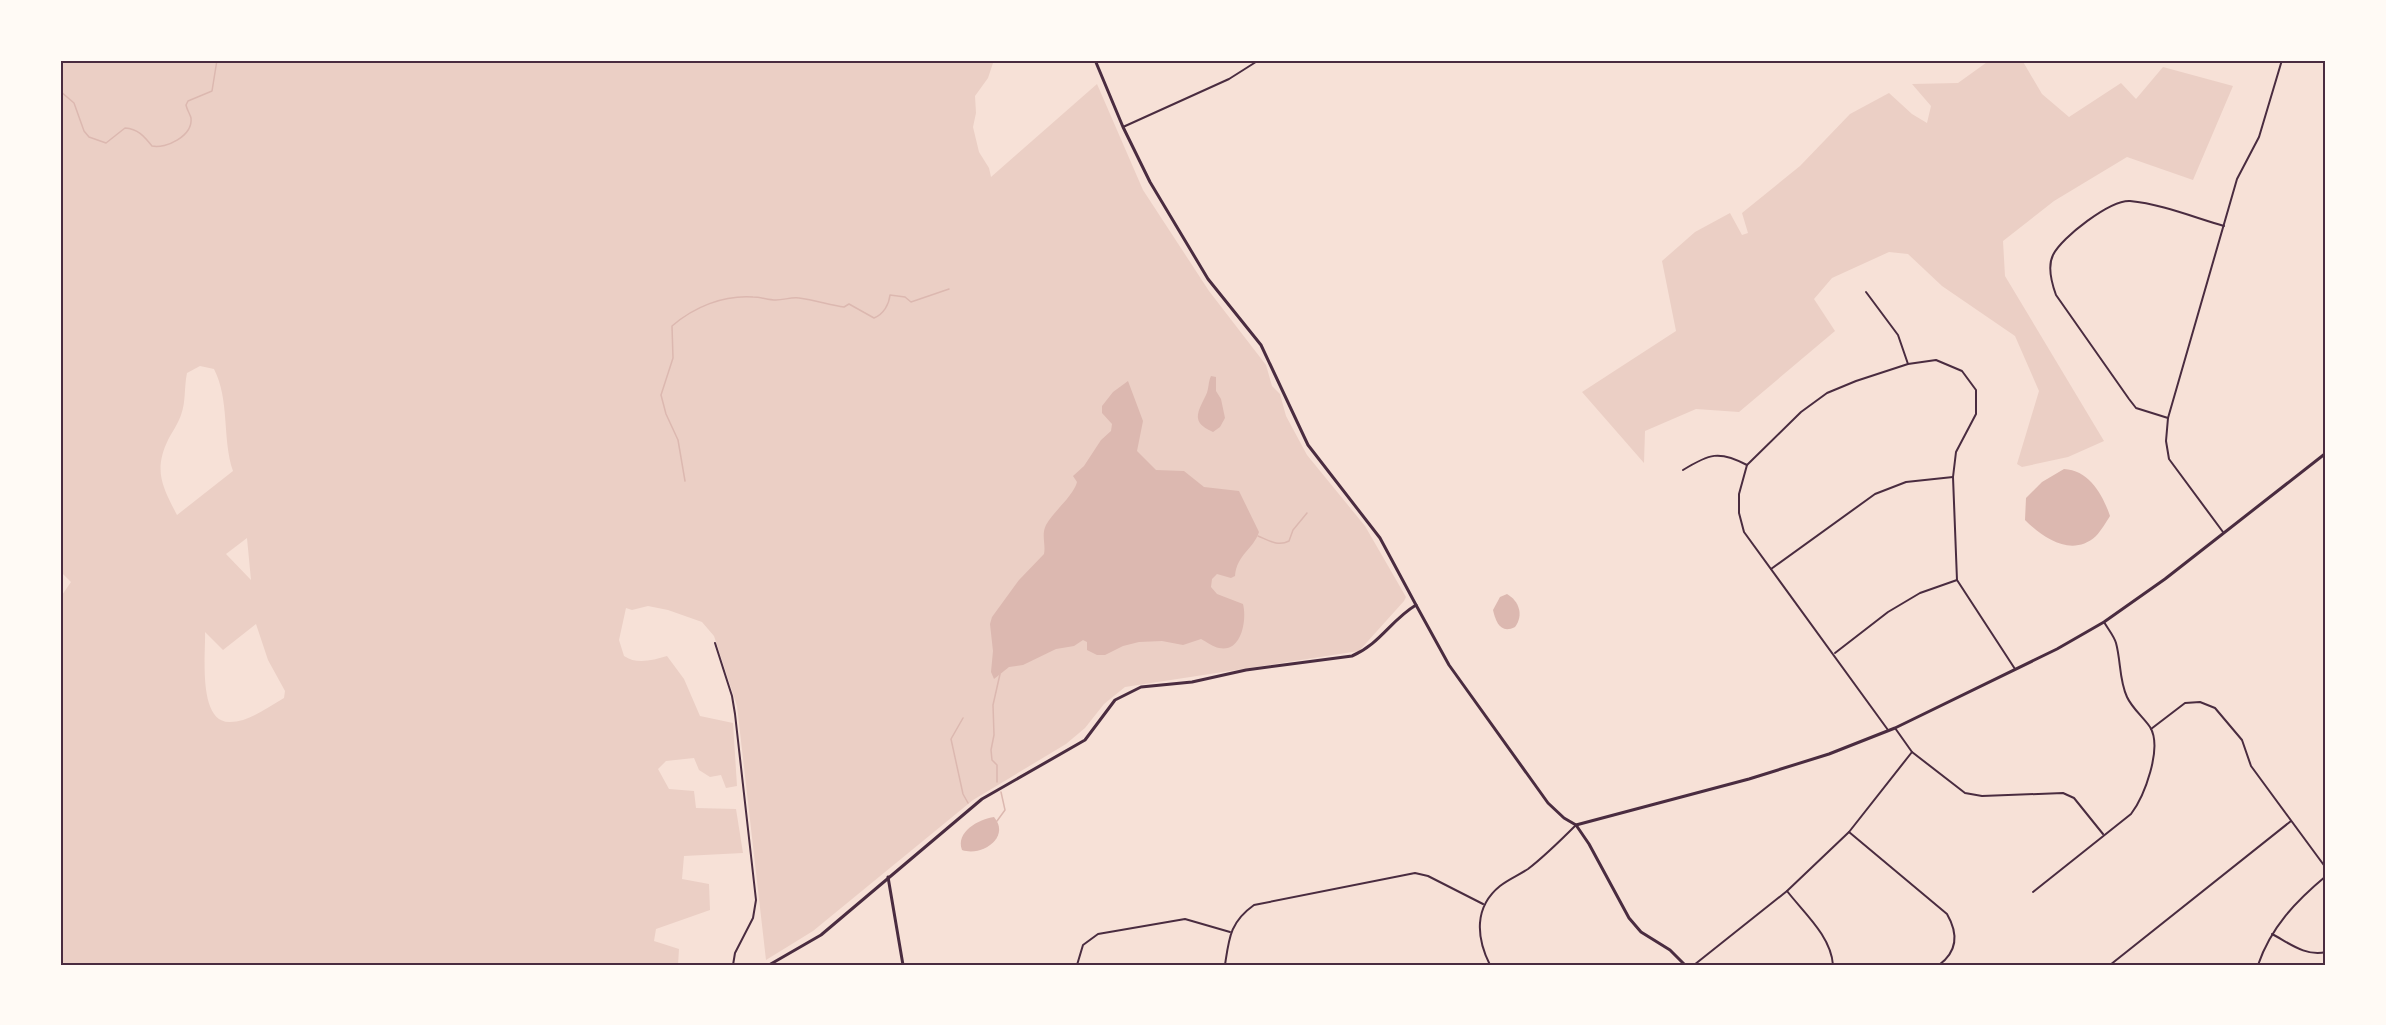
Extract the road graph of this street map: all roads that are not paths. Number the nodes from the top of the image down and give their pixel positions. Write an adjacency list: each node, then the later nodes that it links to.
1 (1095, 60): 4 (main road)
2 (1259, 60): 4 (street)
3 (2282, 60): 5 (street)
4 (1123, 127): 16 (main road)
5 (2223, 226): 8 (street); 8 (street)
6 (1866, 292): 7 (street)
7 (1908, 364): 10 (street); 12 (street)
8 (2168, 418): 13 (street)
9 (2326, 453): 13 (main road)
10 (1747, 465): 11 (street); 14 (street)
11 (1683, 470)
12 (1953, 477): 14 (street); 15 (street)
13 (2223, 532): 17 (main road)
14 (1772, 570): 19 (street)
15 (1958, 580): 19 (street); 20 (street)
16 (1416, 605): 26 (main road); 31 (main road)
17 (2104, 622): 20 (main road); 22 (street)
18 (715, 643): 38 (street)
19 (1834, 654): 23 (street)
20 (2014, 669): 21 (main road)
21 (1895, 728): 23 (main road); 24 (street)
22 (2151, 729): 25 (street); 28 (street)
23 (1888, 730): 26 (main road)
24 (1912, 752): 27 (street); 28 (street)
25 (2291, 821): 29 (street); 48 (street)
26 (1576, 825): 34 (street); 44 (main road)
27 (1849, 832): 32 (street); 47 (street)
28 (2103, 834): 33 (street)
29 (2326, 867)
30 (2326, 876): 36 (street)
31 (888, 877): 39 (main road); 40 (main road)
32 (1787, 891): 45 (street); 46 (street)
33 (2033, 892)
34 (1483, 904): 35 (street); 43 (street)
35 (1230, 932): 41 (street); 42 (street)
36 (2272, 934): 37 (street); 49 (street)
37 (2326, 952)
38 (733, 965)
39 (769, 965)
40 (903, 965)
41 (1077, 965)
42 (1225, 965)
43 (1490, 965)
44 (1685, 965)
45 (1694, 965)
46 (1833, 965)
47 (1939, 965)
48 (2110, 965)
49 (2258, 965)

